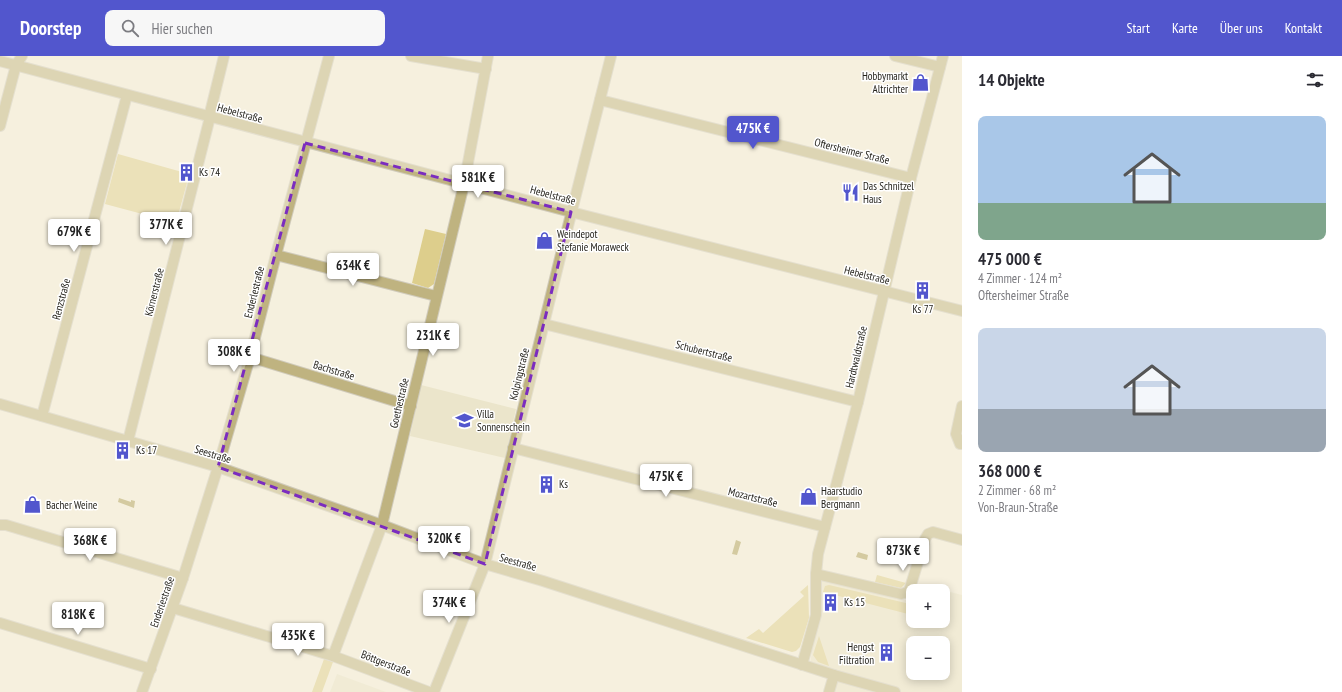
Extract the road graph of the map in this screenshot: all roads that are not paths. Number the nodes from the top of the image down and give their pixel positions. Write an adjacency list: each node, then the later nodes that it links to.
1 (22, 56): 10 (street)
2 (224, 56): 15 (street, Körnerstraße)
3 (329, 56): 17 (street, Enderlestraße)
4 (411, 56): 12 (street)
5 (488, 56): 12 (street, Goethestraße)
6 (611, 56): 14 (street, Kolpingstraße)
7 (895, 56): 11 (street)
8 (943, 56): 11 (street, Hardtwaldstraße)
9 (0, 61): 10 (street, Hebelstraße)
10 (16, 65): 13 (street, Hebelstraße); 16 (street)
11 (940, 67): 18 (street, Hardtwaldstraße)
12 (486, 69): 19 (street, Goethestraße)
13 (127, 95): 15 (street, Hebelstraße); 31 (street, Renzstraße)
14 (600, 100): 18 (street, Oftersheimer Straße); 20 (street, Kolpingstraße)
15 (209, 117): 17 (street, Hebelstraße); 32 (street, Körnerstraße)
16 (0, 126)
17 (305, 143): 19 (street, Hebelstraße); 21 (street, Enderlestraße)
18 (911, 178): 22 (street, Hardtwaldstraße)
19 (464, 184): 20 (street, Hebelstraße); 23 (street, Goethestraße)
20 (571, 212): 22 (street, Hebelstraße); 25 (street, Kolpingstraße)
21 (276, 255): 23 (street); 26 (street, Enderlestraße)
22 (884, 291): 24 (street, Hebelstraße); 27 (street, Hardtwaldstraße)
23 (436, 296): 29 (street, Goethestraße)
24 (962, 311)
25 (544, 324): 27 (street, Schubertstraße); 34 (street, Kolpingstraße)
26 (250, 357): 29 (street, Bachstraße); 35 (street, Enderlestraße)
27 (858, 402): 38 (street, Hardtwaldstraße)
28 (0, 404): 31 (street, Seestraße)
29 (411, 406): 37 (street, Goethestraße)
30 (962, 406): 33 (street)
31 (42, 416): 32 (street, Seestraße)
32 (128, 441): 35 (street, Seestraße)
33 (962, 444)
34 (513, 448): 38 (street, Mozartstraße); 40 (street, Kolpingstraße)
35 (218, 467): 37 (street, Seestraße); 42 (street, Enderlestraße)
36 (0, 525): 42 (street)
37 (382, 525): 40 (street, Seestraße); 45 (street, Goethestraße)
38 (825, 527): 41 (street, Hardtwaldstraße)
39 (962, 540): 41 (street)
40 (484, 564): 46 (street, Seestraße); 51 (street, Kolpingstraße)
41 (816, 574): 46 (street, Hardtwaldstraße)
42 (183, 578): 43 (street, Enderlestraße)
43 (173, 608): 45 (street, Böttgerstraße); 47 (street, Enderlestraße)
44 (0, 624): 47 (street)
45 (333, 656): 50 (street, Böttgerstraße)
46 (802, 665): 48 (street, Seestraße)
47 (150, 669): 49 (street, Enderlestraße)
48 (834, 675): 52 (street); 53 (street, Seestraße)
49 (142, 692)
50 (429, 692)
51 (434, 692)
52 (829, 692)
53 (895, 692)

